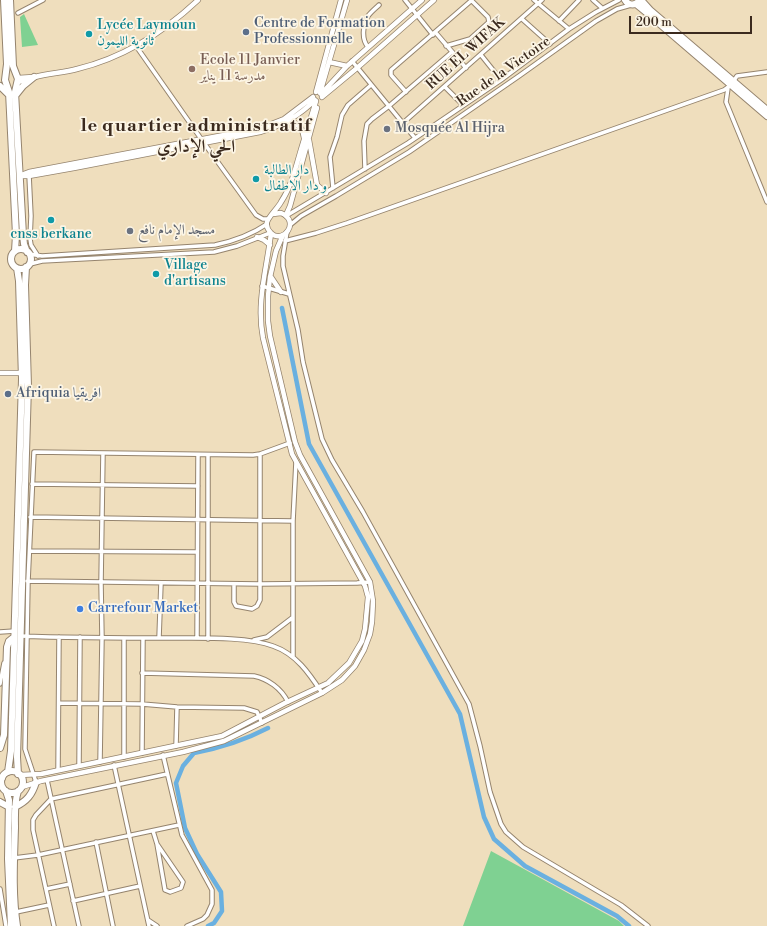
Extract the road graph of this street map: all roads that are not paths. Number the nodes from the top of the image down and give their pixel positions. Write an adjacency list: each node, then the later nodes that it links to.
1 (4, 0): 41 (highway)
2 (10, 0): 42 (highway)
3 (43, 0): 22 (street)
4 (198, 0): 29 (main road)
5 (341, 0): 50 (main road)
6 (347, 0): 35 (main road)
7 (404, 0): 21 (street)
8 (422, 0): 21 (main road)
9 (434, 0): 23 (main road)
10 (472, 0): 27 (street); 30 (street)
11 (534, 0): 18 (street)
12 (542, 0): 18 (street, RUE EL WIFAK)
13 (579, 0): 25 (street)
14 (593, 0): 20 (street)
15 (619, 0): 20 (street, Rue de la Victoire)
16 (625, 0): 17 (highway)
17 (637, 2): 44 (highway); 69 (street, Rue de la Victoire)
18 (538, 3): 24 (street, RUE EL WIFAK); 25 (street)
19 (379, 5): 31 (street)
20 (602, 8): 26 (street, Rue de la Victoire)
21 (412, 9): 23 (street); 31 (main road)
22 (18, 13)
23 (417, 15): 27 (street); 37 (main road)
24 (522, 19): 28 (street); 33 (street, RUE EL WIFAK)
25 (559, 21): 26 (street)
26 (569, 29): 28 (street, Rue de la Victoire)
27 (434, 34): 30 (street); 48 (street)
28 (550, 44): 43 (street, Rue de la Victoire)
29 (136, 46): 40 (main road); 59 (street)
30 (446, 46): 32 (street)
31 (368, 47): 34 (main road)
32 (452, 52): 38 (street); 48 (street)
33 (481, 55): 38 (street, RUE EL WIFAK); 43 (street)
34 (352, 61): 36 (main road); 37 (street)
35 (329, 62): 36 (main road); 50 (main road)
36 (347, 66): 50 (main road)
37 (357, 68): 46 (street); 50 (main road)
38 (466, 68): 47 (street, RUE EL WIFAK)
39 (767, 72): 44 (street)
40 (34, 77): 42 (main road); 49 (highway)
41 (5, 80): 42 (highway); 42 (highway); 49 (highway)
42 (17, 80): 49 (highway)
43 (501, 80): 51 (street, Rue de la Victoire)
44 (731, 85): 53 (highway); 54 (highway); 65 (street); 73 (street)
45 (0, 86): 49 (highway)
46 (372, 86): 52 (street); 63 (street)
47 (445, 87): 51 (street); 56 (street, RUE EL WIFAK)
48 (406, 92): 52 (street)
49 (12, 96): 62 (highway); 75 (highway)
50 (318, 97): 55 (main road); 57 (main road); 59 (main road)
51 (463, 105): 58 (street, Rue de la Victoire)
52 (388, 106): 56 (street); 60 (street)
53 (767, 110)
54 (767, 116)
55 (289, 121): 57 (main road); 59 (main road)
56 (403, 123): 58 (street)
57 (306, 138): 64 (main road); 66 (main road); 67 (main road)
58 (415, 138): 60 (street, Rue de la Victoire)
59 (203, 142): 61 (main road); 68 (street)
60 (365, 169): 63 (street, Rue de la Victoire)
61 (29, 174): 62 (main road); 77 (street)
62 (20, 176): 76 (highway)
63 (333, 188): 64 (street, Rue de la Victoire)
64 (326, 193): 67 (street, Rue de la Victoire)
65 (767, 202)
66 (273, 214): 67 (main road); 68 (main road)
67 (286, 216): 69 (main road)
68 (268, 222): 70 (main road); 77 (street)
69 (290, 225): 71 (main road)
70 (271, 233): 71 (main road); 72 (street); 74 (main road)
71 (285, 234): 73 (street); 80 (main road)
72 (257, 237): 74 (main road); 78 (street)
73 (285, 241): 84 (street)
74 (270, 245): 81 (main road)
75 (15, 251): 76 (highway); 79 (highway)
76 (28, 253): 77 (street); 78 (highway)
77 (38, 256)
78 (28, 265): 79 (highway); 97 (highway)
79 (17, 268): 86 (highway)
80 (270, 277): 82 (main road); 83 (main road)
81 (262, 286): 82 (street); 88 (main road)
82 (269, 288): 83 (street); 87 (main road)
83 (281, 292): 84 (street)
84 (289, 294): 194 (street)
85 (0, 373): 86 (main road)
86 (22, 373): 119 (highway)
87 (295, 442): 88 (street); 108 (main road)
88 (288, 444): 90 (street); 93 (main road)
89 (103, 454): 91 (street); 94 (street); 95 (street)
90 (260, 454): 92 (street); 102 (street)
91 (198, 455): 92 (street); 96 (street)
92 (208, 455): 101 (street)
93 (296, 462): 103 (street); 111 (main road)
94 (32, 484): 95 (street); 98 (street)
95 (103, 485): 96 (street); 99 (street)
96 (198, 486): 100 (street)
97 (24, 517): 98 (street); 107 (highway)
98 (31, 517): 99 (street); 104 (street)
99 (102, 518): 100 (street); 105 (street)
100 (197, 519): 101 (street); 106 (street)
101 (209, 519): 102 (street); 113 (street)
102 (260, 520): 103 (street); 115 (street)
103 (293, 521): 116 (street)
104 (30, 551): 105 (street); 107 (street)
105 (102, 551): 106 (street); 109 (street)
106 (197, 552): 112 (street)
107 (25, 581): 109 (street); 119 (highway)
108 (370, 582): 111 (street); 134 (main road)
109 (101, 583): 110 (street); 122 (street)
110 (161, 583): 112 (street); 125 (street)
111 (364, 583): 116 (street); 133 (main road)
112 (198, 584): 113 (street); 126 (street)
113 (209, 584): 114 (street); 127 (street)
114 (234, 584): 115 (street); 115 (street)
115 (260, 584): 116 (street)
116 (293, 584): 117 (street)
117 (292, 618): 128 (street); 130 (street)
118 (0, 632): 119 (street)
119 (19, 635): 120 (street); 129 (highway); 153 (highway); 154 (highway); 156 (street)
120 (59, 637): 121 (street); 136 (street)
121 (80, 637): 122 (street); 137 (street)
122 (102, 638): 123 (street); 138 (street)
123 (124, 638): 124 (street); 139 (street)
124 (143, 638): 125 (street); 131 (street)
125 (159, 638): 126 (street)
126 (197, 638): 127 (street)
127 (208, 639): 128 (street)
128 (251, 641): 130 (street)
129 (7, 652): 132 (street); 145 (highway)
130 (293, 657): 133 (street)
131 (142, 673): 135 (street); 140 (street)
132 (0, 684)
133 (319, 688): 134 (street); 135 (main road)
134 (322, 693): 143 (main road)
135 (288, 702): 142 (main road)
136 (59, 703): 137 (street); 152 (street)
137 (80, 704): 138 (street); 150 (street)
138 (101, 704): 139 (street); 149 (street)
139 (124, 704): 140 (street); 148 (street)
140 (142, 704): 141 (street); 146 (street)
141 (177, 707): 142 (street); 144 (street)
142 (260, 717): 143 (street); 144 (main road)
143 (262, 723): 147 (main road)
144 (176, 746): 146 (main road)
145 (0, 748)
146 (142, 753): 148 (main road)
147 (163, 755): 151 (main road); 155 (street)
148 (124, 757): 149 (main road)
149 (100, 762): 150 (main road)
150 (79, 766): 152 (main road)
151 (114, 766): 158 (main road); 160 (street)
152 (58, 770): 156 (main road)
153 (8, 772): 154 (highway); 157 (highway)
154 (19, 774): 156 (main road); 161 (highway)
155 (168, 774): 160 (street); 166 (street)
156 (33, 775): 159 (street)
157 (1, 778): 162 (highway)
158 (46, 780): 159 (main road); 163 (street)
159 (36, 782): 161 (main road); 165 (highway)
160 (118, 785): 163 (street); 168 (street)
161 (20, 789): 162 (highway); 165 (highway)
162 (4, 790): 165 (highway)
163 (51, 799): 171 (street); 172 (street)
164 (0, 802): 165 (highway)
165 (12, 807): 173 (highway); 180 (highway)
166 (179, 826): 167 (street); 193 (street)
167 (153, 831): 168 (street); 170 (street)
168 (130, 835): 169 (street); 175 (street)
169 (96, 842): 171 (street); 178 (street)
170 (157, 844): 170 (street)
171 (62, 849): 172 (street); 174 (street)
172 (38, 855): 173 (street); 177 (street)
173 (14, 858): 183 (highway)
174 (70, 884): 177 (street); 181 (street)
175 (140, 886): 178 (street); 184 (street)
176 (0, 889): 179 (street)
177 (46, 890): 182 (street)
178 (106, 893): 181 (street); 190 (street)
179 (1, 898): 180 (street); 185 (street)
180 (9, 899): 186 (highway)
181 (73, 900): 189 (street)
182 (49, 905): 183 (street); 188 (street)
183 (16, 912): 187 (highway)
184 (148, 920): 191 (street); 192 (street)
185 (6, 926)
186 (11, 926)
187 (17, 926)
188 (54, 926)
189 (79, 926)
190 (113, 926)
191 (149, 926)
192 (157, 926)
193 (187, 926)
194 (648, 926)

